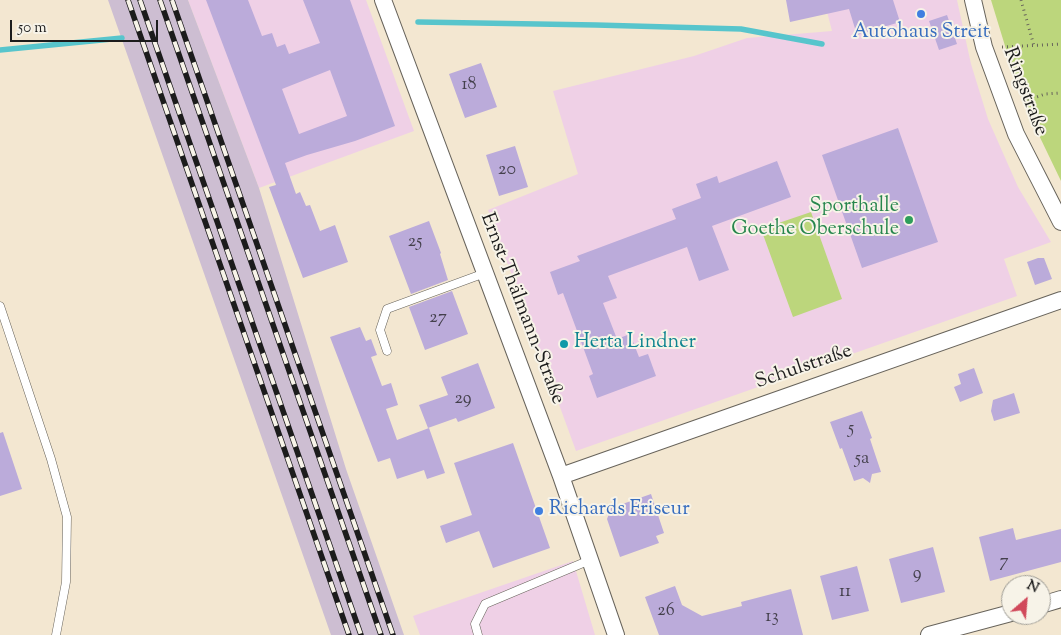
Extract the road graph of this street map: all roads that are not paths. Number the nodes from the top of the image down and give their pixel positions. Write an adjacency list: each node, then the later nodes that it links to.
1 (382, 0): 4 (street, Ernst-Thälmann-Straße)
2 (973, 0): 3 (street, Ringstraße)
3 (1061, 222)
4 (485, 273): 7 (lane); 8 (street, Ernst-Thälmann-Straße)
5 (1061, 300): 8 (street, Schulstraße)
6 (0, 306): 11 (lane)
7 (387, 351)
8 (561, 476): 9 (street, Ernst-Thälmann-Straße)
9 (590, 560): 12 (lane); 13 (street, Ernst-Thälmann-Straße)
10 (1001, 616): 14 (street)
11 (56, 635)
12 (478, 635)
13 (616, 635)
14 (928, 635)

